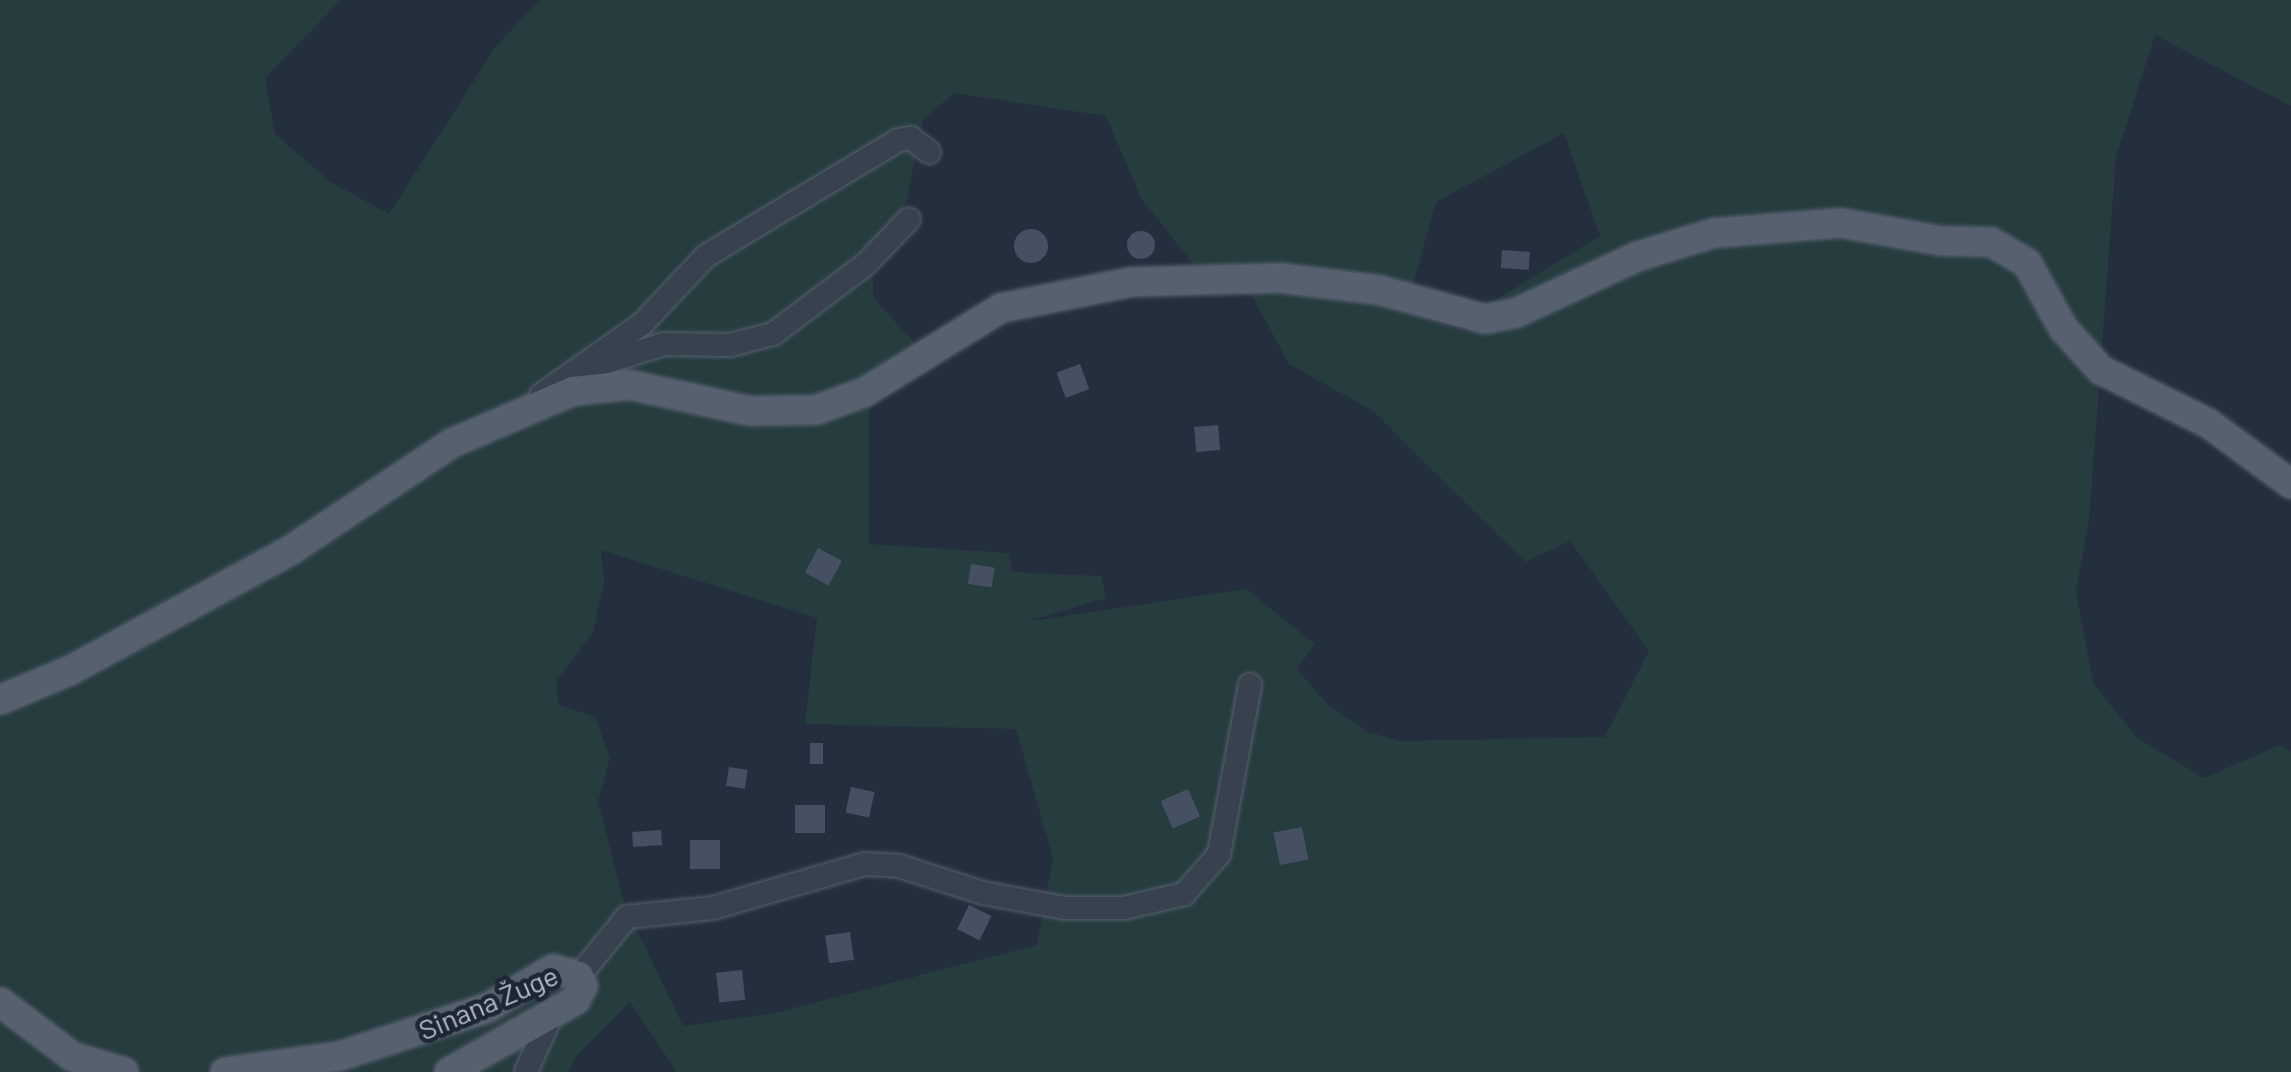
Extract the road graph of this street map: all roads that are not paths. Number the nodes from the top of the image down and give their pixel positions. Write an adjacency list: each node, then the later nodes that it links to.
1 (930, 152): 3 (street)
2 (909, 219): 3 (street)
3 (574, 371): 4 (street)
4 (504, 418): 5 (main road); 7 (main road)
5 (2291, 484)
6 (1250, 685): 8 (street)
7 (9, 697)
8 (579, 976): 10 (main road, Sinana Žuge); 12 (main road, Sinana Žuge)
9 (0, 1002): 11 (main road)
10 (550, 1018): 13 (main road, Sinana Žuge); 14 (street)
11 (124, 1072)
12 (225, 1072)
13 (448, 1072)
14 (526, 1072)

